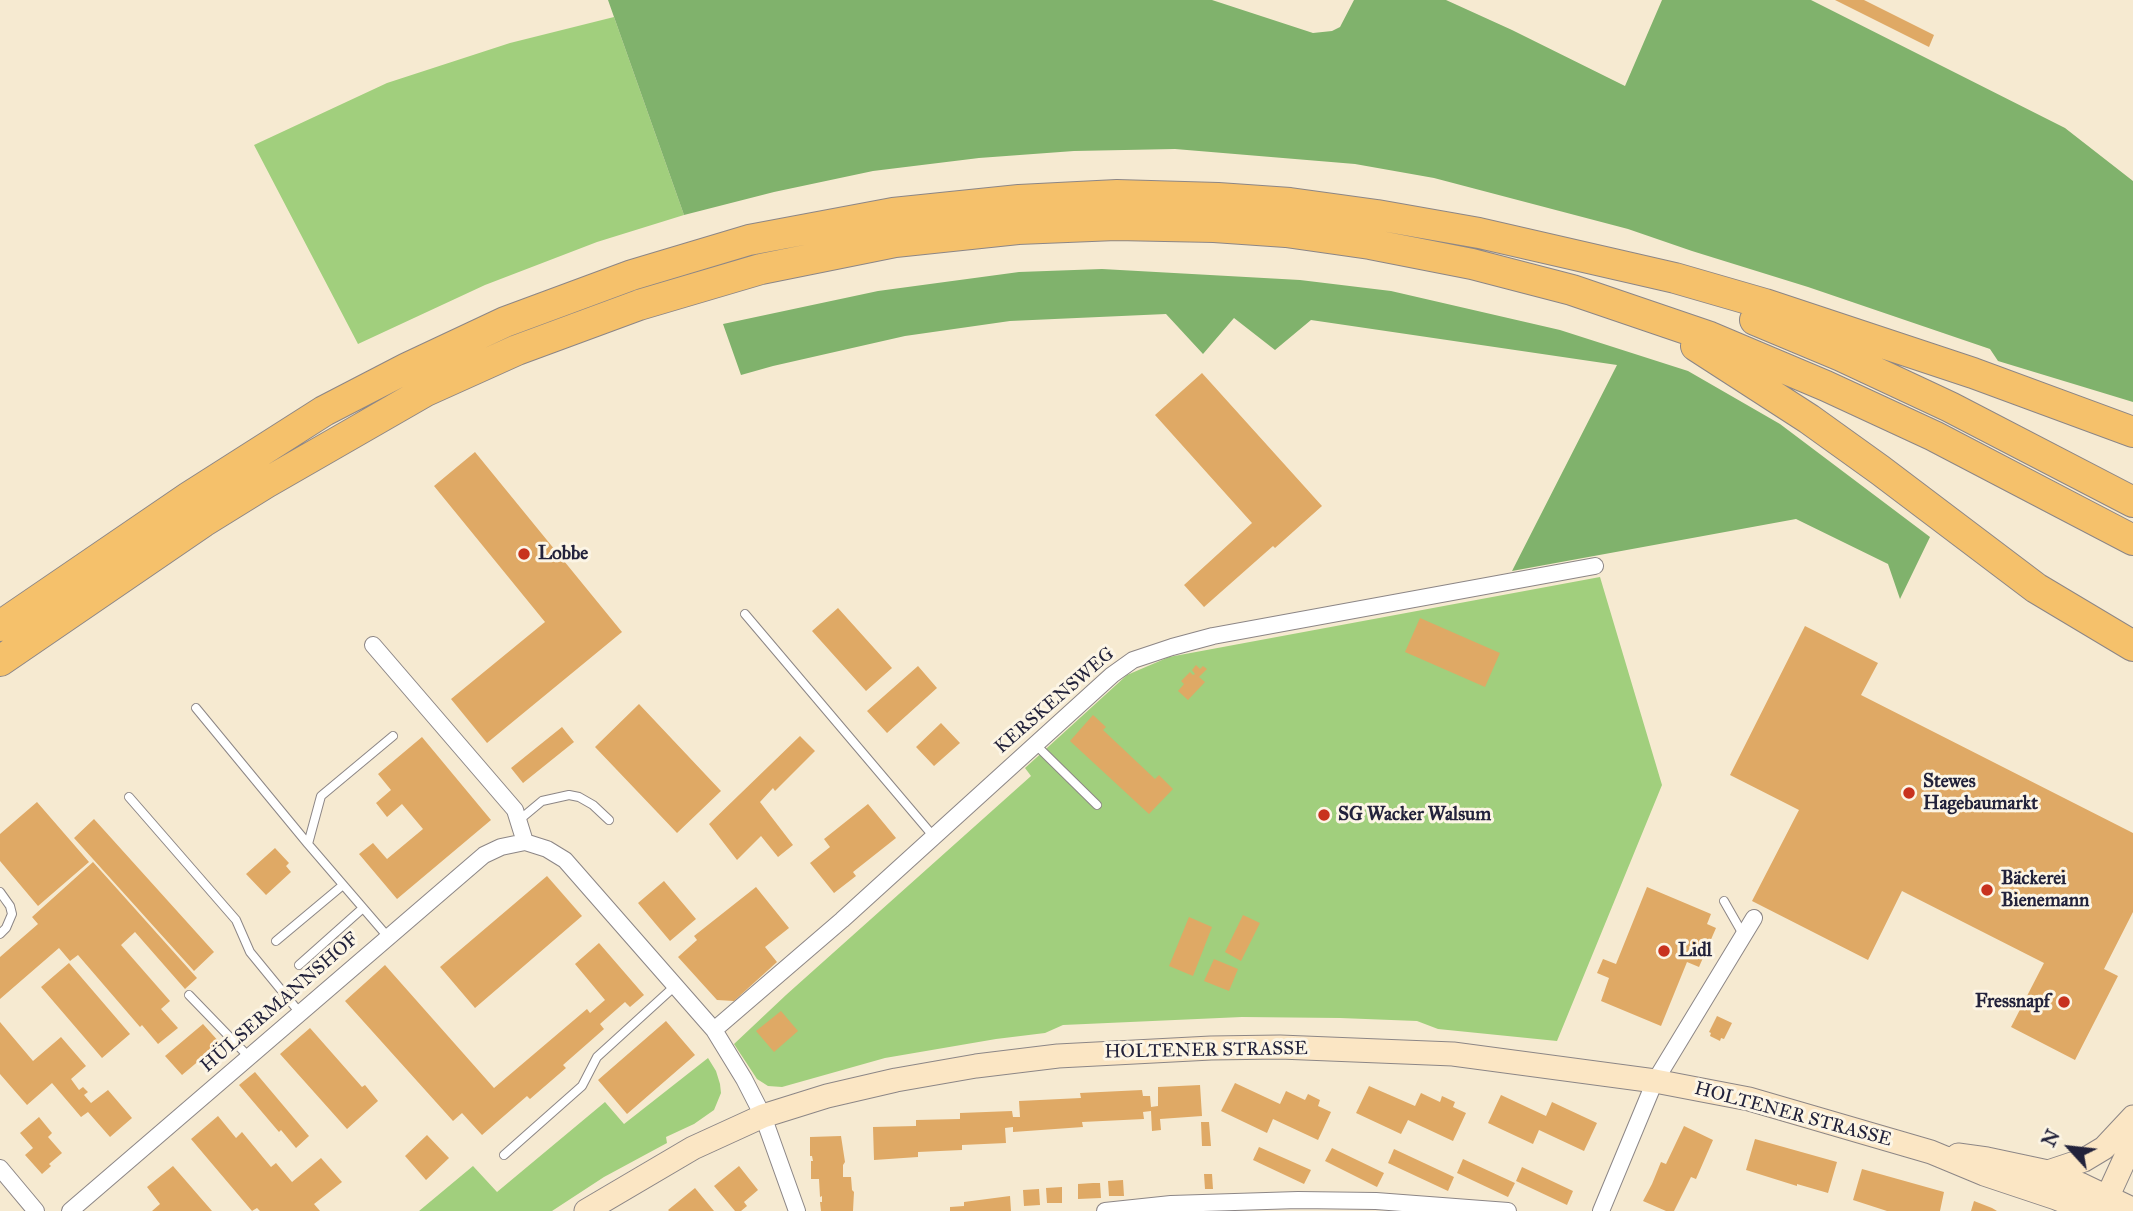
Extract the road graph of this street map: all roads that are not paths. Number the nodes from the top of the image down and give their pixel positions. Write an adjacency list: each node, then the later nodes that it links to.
1 (1582, 258): 3 (highway); 4 (highway); 5 (highway)
2 (1645, 314): 5 (highway); 6 (highway); 11 (highway)
3 (2133, 432)
4 (2133, 502)
5 (196, 510): 9 (highway); 12 (highway)
6 (2133, 540)
7 (1595, 566): 15 (street, KERSKENSWEG)
8 (745, 614): 20 (lane)
9 (0, 625)
10 (373, 645): 19 (street)
11 (2133, 646)
12 (0, 662)
13 (196, 708): 22 (lane)
14 (393, 736): 22 (lane)
15 (1035, 745): 17 (lane); 20 (street, KERSKENSWEG)
16 (129, 797): 35 (lane)
17 (1097, 805)
18 (609, 820): 19 (lane)
19 (518, 821): 21 (street)
20 (934, 837): 36 (street, KERSKENSWEG)
21 (526, 842): 30 (street, HÜLSERMANNSHOF); 33 (street)
22 (308, 844): 23 (lane)
23 (343, 885): 26 (lane); 31 (lane)
24 (0, 892): 28 (lane)
25 (1724, 901): 29 (lane)
26 (363, 908): 30 (lane); 32 (lane)
27 (1755, 919): 29 (street)
28 (0, 934)
29 (1744, 936): 38 (street)
30 (388, 937): 35 (street, HÜLSERMANNSHOF)
31 (276, 942)
32 (299, 965)
33 (676, 985): 36 (street); 43 (lane)
34 (189, 995): 37 (lane)
35 (300, 1013): 37 (street, HÜLSERMANNSHOF)
36 (714, 1030): 39 (street)
37 (249, 1057): 49 (street, HÜLSERMANNSHOF)
38 (1655, 1081): 39 (street, HOLTENER STRASSE); 42 (street, HOLTENER STRASSE); 54 (street)
39 (763, 1116): 50 (street, HOLTENER STRASSE); 51 (street)
40 (2133, 1117): 45 (street)
41 (2133, 1141): 46 (street)
42 (1931, 1152): 45 (street, HOLTENER STRASSE); 55 (street, HOLTENER STRASSE)
43 (504, 1155)
44 (0, 1168): 48 (street)
45 (2048, 1172): 46 (street, HOLTENER STRASSE)
46 (2104, 1204): 47 (street, HOLTENER STRASSE)
47 (2130, 1206)
48 (36, 1211)
49 (70, 1211)
50 (586, 1211)
51 (797, 1211)
52 (1105, 1211): 53 (street)
53 (1508, 1211)
54 (1601, 1211)
55 (2088, 1211)

